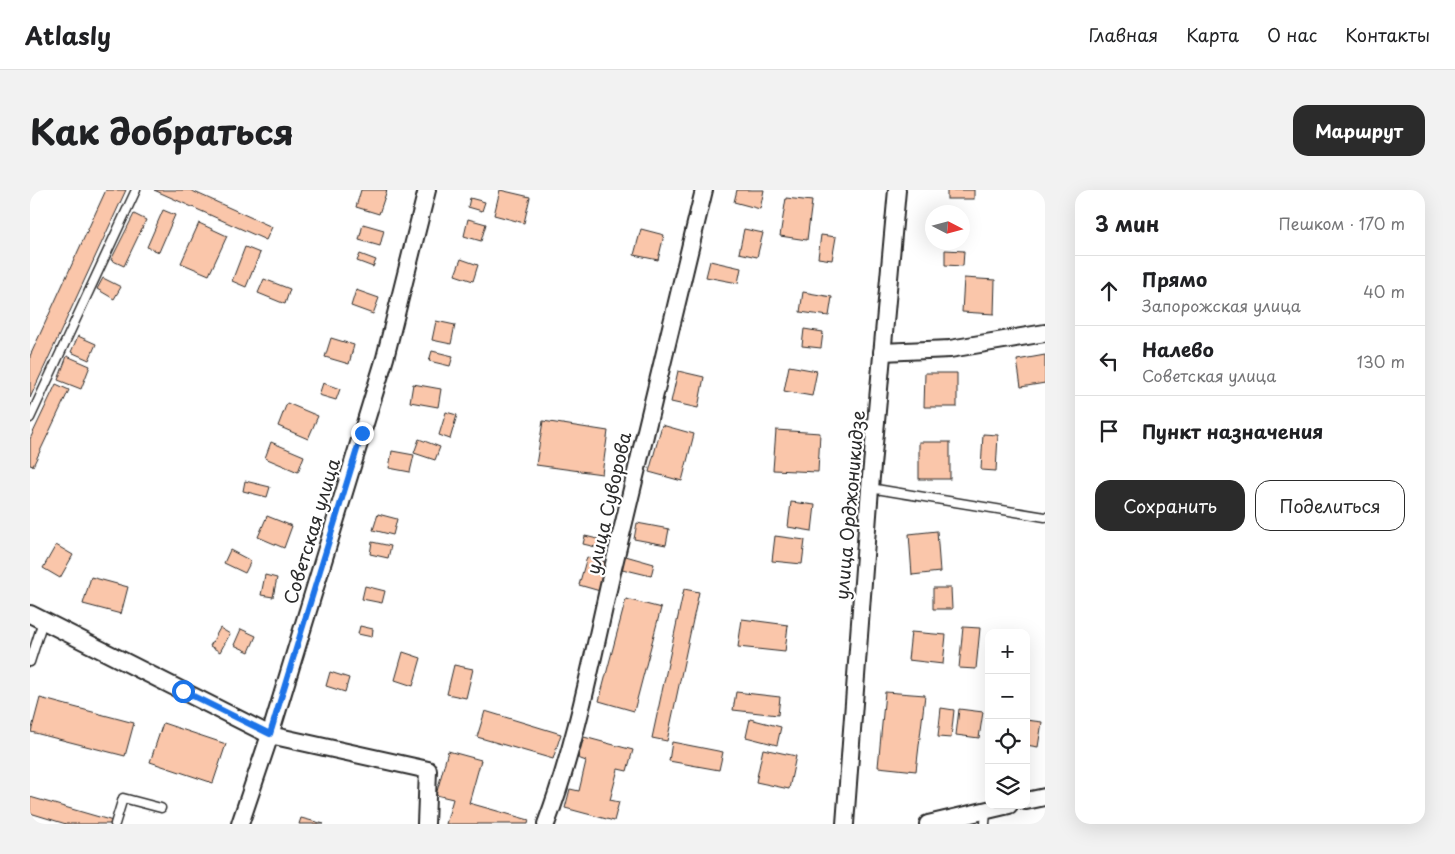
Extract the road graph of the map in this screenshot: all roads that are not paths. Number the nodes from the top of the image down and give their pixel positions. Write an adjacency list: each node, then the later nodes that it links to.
1 (136, 190): 7 (lane)
2 (427, 190): 12 (street, Советская улица)
3 (704, 190): 21 (street, улица Суворова)
4 (897, 190): 6 (street, улица Орджоникидзе)
5 (1045, 333): 6 (street)
6 (882, 352): 8 (street, улица Орджоникидзе)
7 (30, 418)
8 (870, 488): 9 (lane); 22 (street, улица Орджоникидзе)
9 (1045, 517)
10 (37, 617): 11 (lane); 12 (street)
11 (30, 662)
12 (270, 734): 19 (street, Советская улица); 20 (street)
13 (1045, 797): 14 (street)
14 (1030, 800)
15 (161, 808): 18 (lane)
16 (1001, 809): 17 (street)
17 (986, 817): 23 (street)
18 (116, 824)
19 (240, 824)
20 (426, 824)
21 (546, 824)
22 (845, 824)
23 (928, 824)

